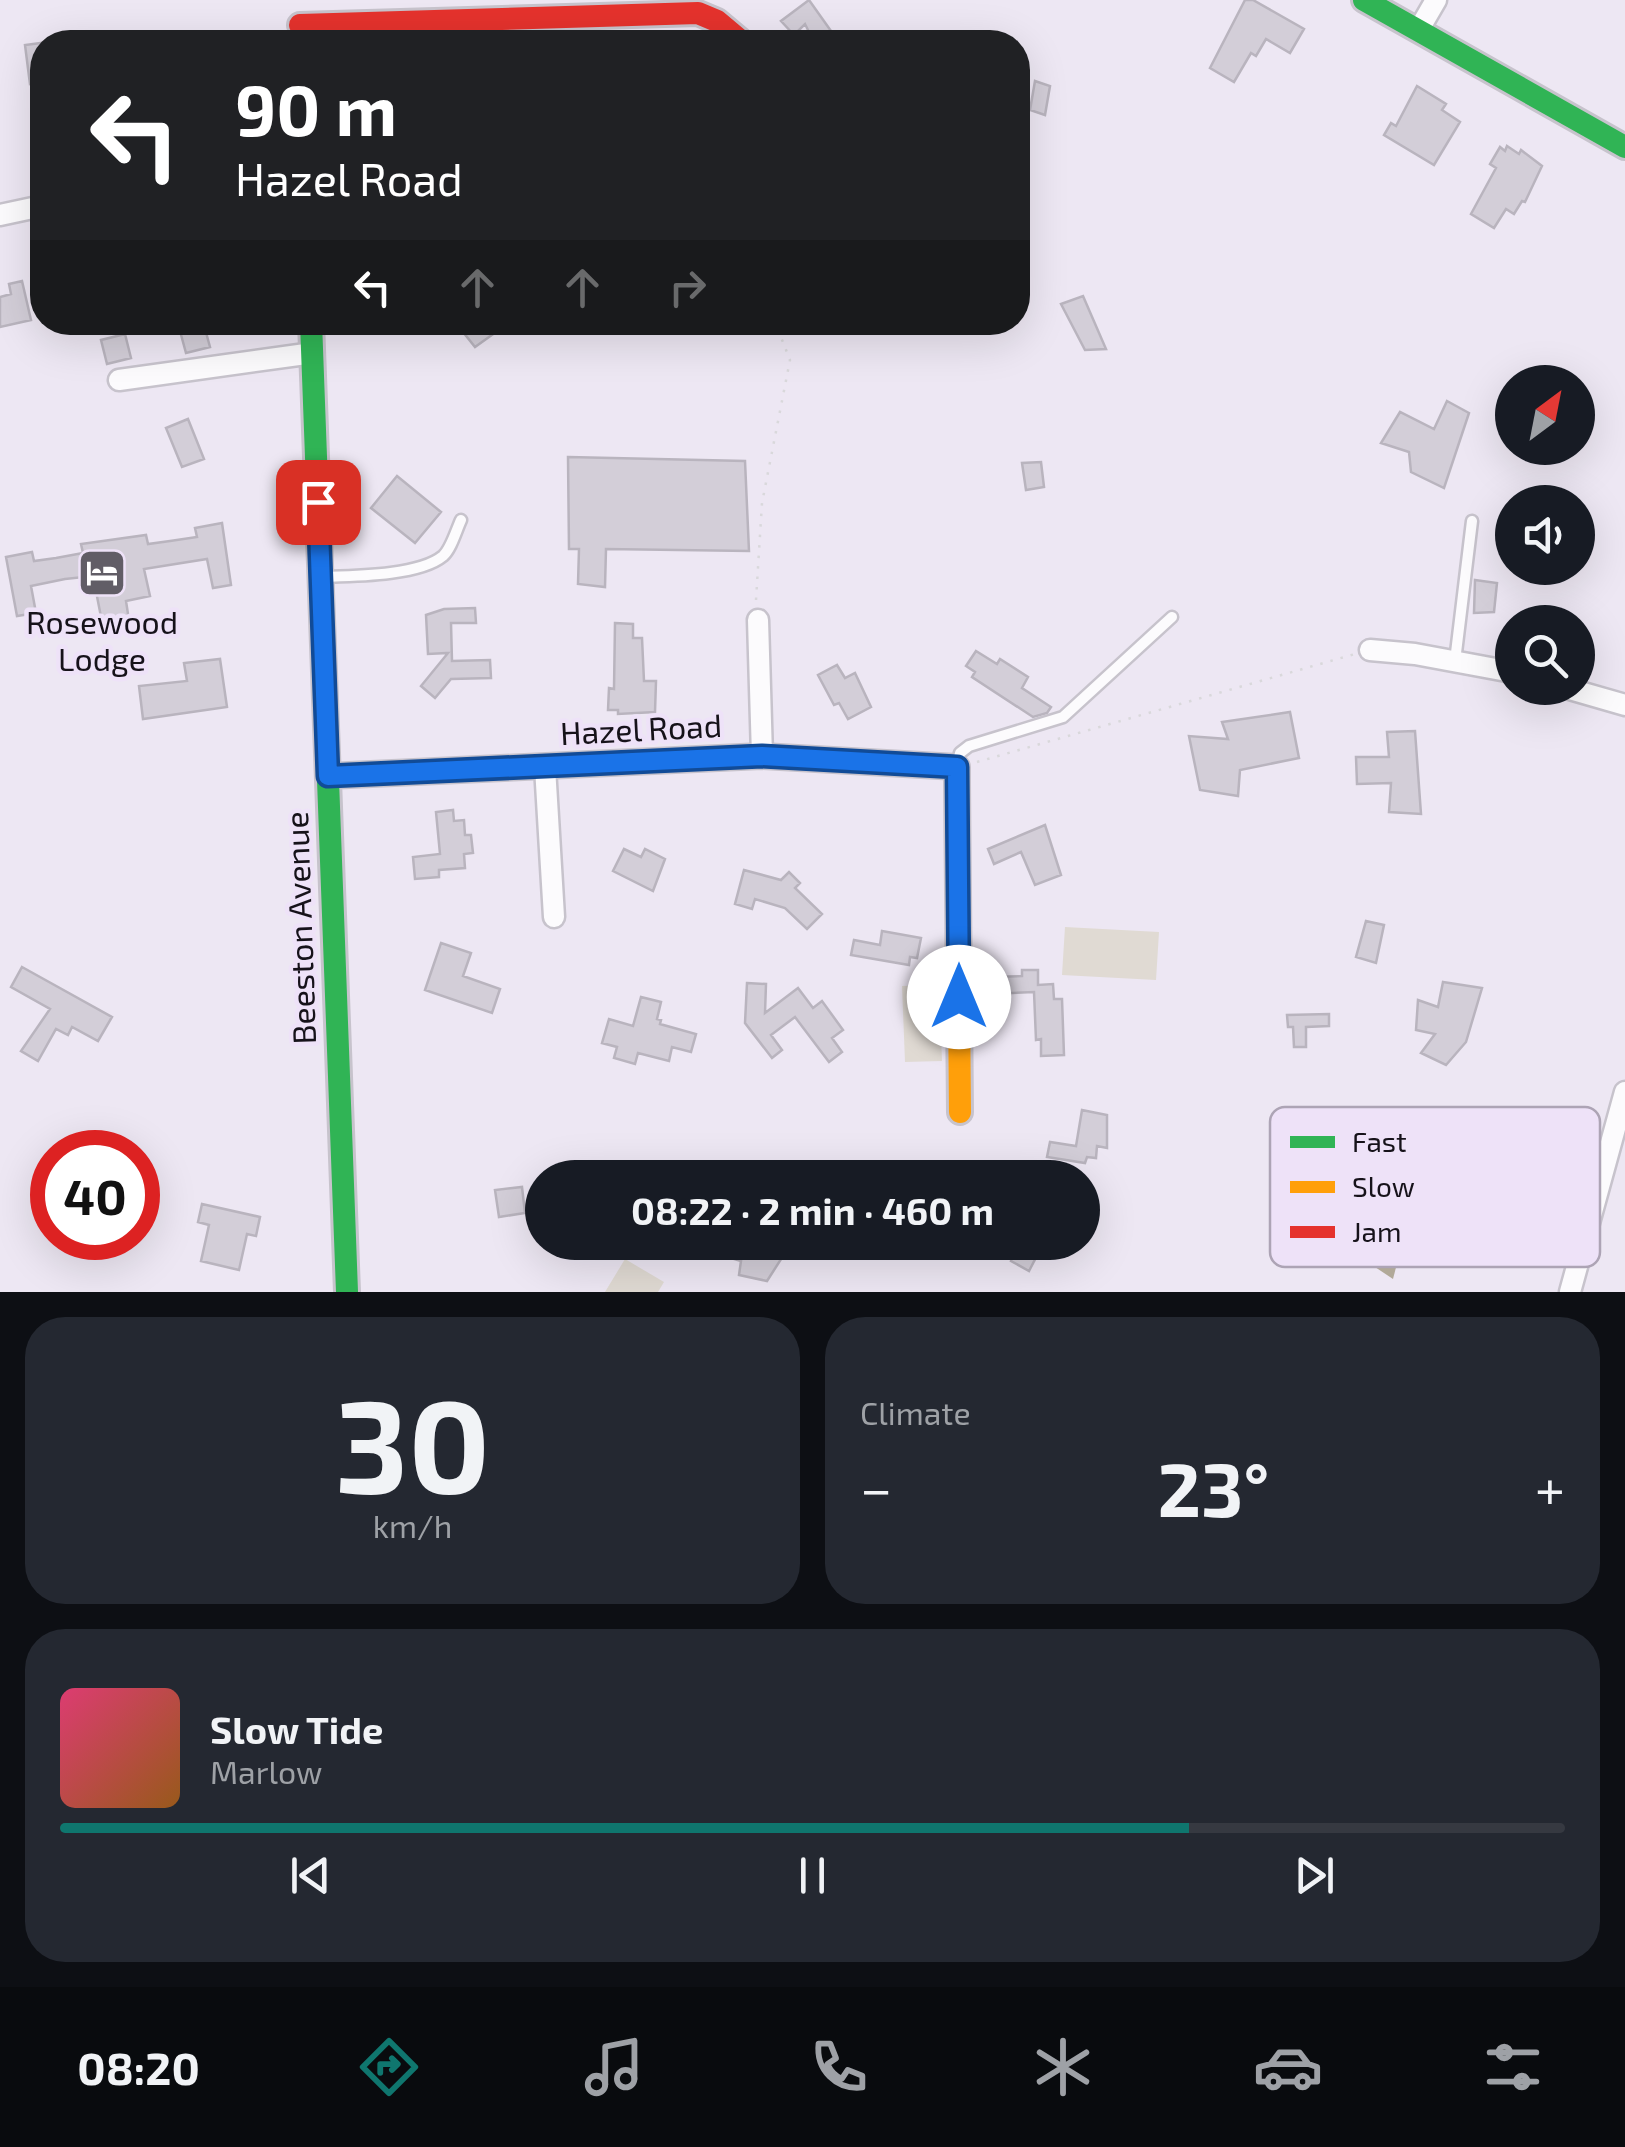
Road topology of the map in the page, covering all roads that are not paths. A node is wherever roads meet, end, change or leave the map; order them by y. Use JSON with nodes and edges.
{"nodes":[{"id":1,"x":299,"y":0,"type":"edge"},
{"id":2,"x":1364,"y":0,"type":"edge"},
{"id":3,"x":1436,"y":0,"type":"edge"},
{"id":4,"x":300,"y":30,"type":"edge"},
{"id":5,"x":372,"y":30,"type":"edge"},
{"id":6,"x":728,"y":30,"type":"edge"},
{"id":7,"x":1418,"y":31,"type":"junction"},
{"id":8,"x":1625,"y":147,"type":"edge"},
{"id":9,"x":30,"y":209,"type":"edge"},
{"id":10,"x":0,"y":215,"type":"edge"},
{"id":11,"x":312,"y":335,"type":"edge"},
{"id":12,"x":313,"y":353,"type":"junction"},
{"id":13,"x":119,"y":380,"type":"dead end"},
{"id":14,"x":461,"y":520,"type":"dead end"},
{"id":15,"x":1472,"y":520,"type":"dead end"},
{"id":16,"x":321,"y":577,"type":"junction"},
{"id":17,"x":1172,"y":617,"type":"dead end"},
{"id":18,"x":758,"y":620,"type":"road end"},
{"id":19,"x":1370,"y":650,"type":"road end"},
{"id":20,"x":1455,"y":662,"type":"junction"},
{"id":21,"x":1495,"y":669,"type":"edge"},
{"id":22,"x":1595,"y":696,"type":"edge"},
{"id":23,"x":1625,"y":704,"type":"edge"},
{"id":24,"x":762,"y":756,"type":"junction"},
{"id":25,"x":545,"y":766,"type":"junction"},
{"id":26,"x":957,"y":767,"type":"junction"},
{"id":27,"x":328,"y":776,"type":"junction"},
{"id":28,"x":554,"y":917,"type":"dead end"},
{"id":29,"x":1625,"y":1092,"type":"edge"},
{"id":30,"x":960,"y":1112,"type":"dead end"},
{"id":31,"x":1600,"y":1183,"type":"edge"},
{"id":32,"x":1577,"y":1267,"type":"edge"},
{"id":33,"x":347,"y":1292,"type":"edge"},
{"id":34,"x":1570,"y":1292,"type":"edge"}],
"edges":[{"from":1,"to":4,"type":"street"},
{"from":2,"to":7,"type":"street"},
{"from":3,"to":7,"type":"street"},
{"from":5,"to":6,"type":"street"},
{"from":7,"to":8,"type":"street"},
{"from":9,"to":10,"type":"street"},
{"from":11,"to":12,"type":"street","name":"Beeston Avenue"},
{"from":12,"to":13,"type":"street"},
{"from":12,"to":16,"type":"street","name":"Beeston Avenue"},
{"from":14,"to":16,"type":"lane"},
{"from":15,"to":20,"type":"lane"},
{"from":16,"to":27,"type":"street","name":"Beeston Avenue"},
{"from":17,"to":26,"type":"lane"},
{"from":18,"to":24,"type":"street"},
{"from":19,"to":20,"type":"street"},
{"from":20,"to":21,"type":"street"},
{"from":22,"to":23,"type":"street"},
{"from":24,"to":25,"type":"street","name":"Hazel Road"},
{"from":24,"to":26,"type":"street","name":"Hazel Road"},
{"from":25,"to":27,"type":"street","name":"Hazel Road"},
{"from":25,"to":28,"type":"street"},
{"from":26,"to":30,"type":"street"},
{"from":27,"to":33,"type":"street","name":"Beeston Avenue"},
{"from":29,"to":31,"type":"street"},
{"from":32,"to":34,"type":"street"}]}
